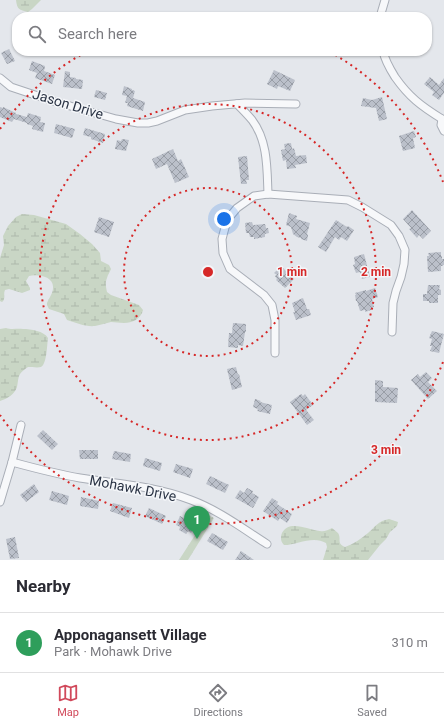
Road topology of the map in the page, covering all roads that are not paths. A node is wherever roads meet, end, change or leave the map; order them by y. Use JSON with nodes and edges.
{"nodes":[{"id":1,"x":385,"y":0,"type":"edge"},
{"id":2,"x":381,"y":12,"type":"edge"},
{"id":3,"x":385,"y":56,"type":"edge"},
{"id":4,"x":0,"y":78,"type":"edge"},
{"id":5,"x":237,"y":104,"type":"junction"},
{"id":6,"x":296,"y":104,"type":"dead end"},
{"id":7,"x":443,"y":119,"type":"edge"},
{"id":8,"x":444,"y":131,"type":"edge"},
{"id":9,"x":268,"y":194,"type":"junction"},
{"id":10,"x":392,"y":332,"type":"dead end"},
{"id":11,"x":275,"y":353,"type":"dead end"},
{"id":12,"x":21,"y":425,"type":"dead end"},
{"id":13,"x":12,"y":462,"type":"junction"},
{"id":14,"x":0,"y":502,"type":"edge"},
{"id":15,"x":267,"y":544,"type":"dead end"}],
"edges":[{"from":1,"to":2,"type":"street"},
{"from":3,"to":7,"type":"street"},
{"from":4,"to":5,"type":"street","name":"Jason Drive"},
{"from":5,"to":6,"type":"street","name":"Jason Drive"},
{"from":5,"to":9,"type":"street"},
{"from":7,"to":8,"type":"street"},
{"from":9,"to":10,"type":"street"},
{"from":9,"to":11,"type":"street"},
{"from":12,"to":13,"type":"street"},
{"from":13,"to":14,"type":"street"},
{"from":13,"to":15,"type":"street","name":"Mohawk Drive"}]}
